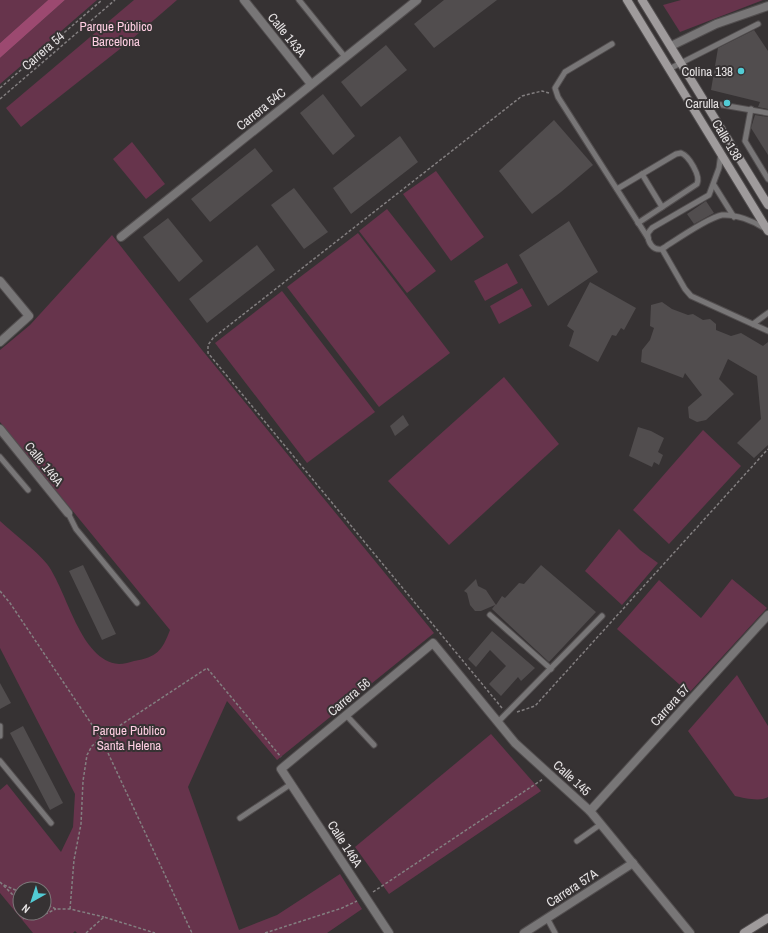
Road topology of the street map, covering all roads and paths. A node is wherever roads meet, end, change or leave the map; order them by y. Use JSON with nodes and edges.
{"nodes":[{"id":1,"x":102,"y":0,"type":"edge"},
{"id":2,"x":115,"y":0,"type":"edge"},
{"id":3,"x":244,"y":0,"type":"edge"},
{"id":4,"x":299,"y":0,"type":"edge"},
{"id":5,"x":417,"y":0,"type":"edge"},
{"id":6,"x":627,"y":0,"type":"edge"},
{"id":7,"x":642,"y":0,"type":"edge"},
{"id":8,"x":768,"y":6,"type":"edge"},
{"id":9,"x":758,"y":24,"type":"dead end"},
{"id":10,"x":612,"y":44,"type":"dead end"},
{"id":11,"x":671,"y":46,"type":"junction"},
{"id":12,"x":345,"y":57,"type":"junction"},
{"id":13,"x":681,"y":63,"type":"junction"},
{"id":14,"x":669,"y":69,"type":"junction"},
{"id":15,"x":311,"y":84,"type":"junction"},
{"id":16,"x":0,"y":88,"type":"edge"},
{"id":17,"x":558,"y":97,"type":"junction"},
{"id":18,"x":0,"y":99,"type":"edge"},
{"id":19,"x":705,"y":102,"type":"junction"},
{"id":20,"x":751,"y":109,"type":"junction"},
{"id":21,"x":768,"y":112,"type":"edge"},
{"id":22,"x":720,"y":153,"type":"junction"},
{"id":23,"x":642,"y":174,"type":"junction"},
{"id":24,"x":768,"y":179,"type":"edge"},
{"id":25,"x":714,"y":185,"type":"junction"},
{"id":26,"x":617,"y":189,"type":"junction"},
{"id":27,"x":768,"y":205,"type":"edge"},
{"id":28,"x":662,"y":207,"type":"junction"},
{"id":29,"x":734,"y":216,"type":"junction"},
{"id":30,"x":638,"y":223,"type":"junction"},
{"id":31,"x":767,"y":230,"type":"edge"},
{"id":32,"x":121,"y":237,"type":"dead end"},
{"id":33,"x":648,"y":238,"type":"junction"},
{"id":34,"x":662,"y":249,"type":"junction"},
{"id":35,"x":0,"y":281,"type":"edge"},
{"id":36,"x":768,"y":313,"type":"edge"},
{"id":37,"x":753,"y":324,"type":"junction"},
{"id":38,"x":768,"y":331,"type":"edge"},
{"id":39,"x":0,"y":342,"type":"edge"},
{"id":40,"x":0,"y":429,"type":"edge"},
{"id":41,"x":768,"y":449,"type":"edge"},
{"id":42,"x":0,"y":457,"type":"edge"},
{"id":43,"x":28,"y":490,"type":"dead end"},
{"id":44,"x":68,"y":513,"type":"joint"},
{"id":45,"x":0,"y":592,"type":"edge"},
{"id":46,"x":137,"y":603,"type":"dead end"},
{"id":47,"x":490,"y":614,"type":"dead end"},
{"id":48,"x":768,"y":615,"type":"edge"},
{"id":49,"x":602,"y":616,"type":"dead end"},
{"id":50,"x":433,"y":643,"type":"joint"},
{"id":51,"x":551,"y":669,"type":"junction"},
{"id":52,"x":509,"y":712,"type":"junction"},
{"id":53,"x":346,"y":715,"type":"junction"},
{"id":54,"x":498,"y":722,"type":"junction"},
{"id":55,"x":0,"y":726,"type":"edge"},
{"id":56,"x":0,"y":736,"type":"edge"},
{"id":57,"x":101,"y":738,"type":"junction"},
{"id":58,"x":374,"y":745,"type":"dead end"},
{"id":59,"x":0,"y":761,"type":"edge"},
{"id":60,"x":284,"y":766,"type":"junction"},
{"id":61,"x":550,"y":775,"type":"junction"},
{"id":62,"x":291,"y":784,"type":"junction"},
{"id":63,"x":590,"y":811,"type":"junction"},
{"id":64,"x":240,"y":818,"type":"dead end"},
{"id":65,"x":51,"y":823,"type":"dead end"},
{"id":66,"x":601,"y":824,"type":"junction"},
{"id":67,"x":577,"y":841,"type":"dead end"},
{"id":68,"x":633,"y":863,"type":"junction"},
{"id":69,"x":0,"y":882,"type":"edge"},
{"id":70,"x":2,"y":884,"type":"junction"},
{"id":71,"x":12,"y":888,"type":"edge"},
{"id":72,"x":12,"y":894,"type":"edge"},
{"id":73,"x":366,"y":897,"type":"junction"},
{"id":74,"x":52,"y":907,"type":"edge"},
{"id":75,"x":56,"y":909,"type":"junction"},
{"id":76,"x":70,"y":909,"type":"junction"},
{"id":77,"x":52,"y":911,"type":"edge"},
{"id":78,"x":104,"y":917,"type":"junction"},
{"id":79,"x":547,"y":918,"type":"junction"},
{"id":80,"x":768,"y":918,"type":"edge"},
{"id":81,"x":86,"y":933,"type":"edge"},
{"id":82,"x":155,"y":933,"type":"edge"},
{"id":83,"x":192,"y":933,"type":"edge"},
{"id":84,"x":265,"y":933,"type":"edge"},
{"id":85,"x":389,"y":933,"type":"edge"},
{"id":86,"x":524,"y":933,"type":"edge"},
{"id":87,"x":556,"y":933,"type":"edge"},
{"id":88,"x":690,"y":933,"type":"edge"},
{"id":89,"x":744,"y":933,"type":"edge"}],
"edges":[{"from":1,"to":16,"type":"path"},
{"from":2,"to":18,"type":"path","name":"Carrera 54"},
{"from":3,"to":15,"type":"street","name":"Calle 143A"},
{"from":4,"to":12,"type":"lane"},
{"from":5,"to":12,"type":"street","name":"Carrera 54C"},
{"from":6,"to":14,"type":"main road","name":"Calle 138"},
{"from":7,"to":11,"type":"main road","name":"Calle 138"},
{"from":8,"to":11,"type":"street"},
{"from":9,"to":13,"type":"lane"},
{"from":10,"to":17,"type":"lane"},
{"from":11,"to":13,"type":"main road","name":"Calle 138"},
{"from":12,"to":15,"type":"street","name":"Carrera 54C"},
{"from":13,"to":14,"type":"lane"},
{"from":13,"to":19,"type":"main road","name":"Calle 138"},
{"from":14,"to":22,"type":"main road","name":"Calle 138"},
{"from":15,"to":32,"type":"street","name":"Carrera 54C"},
{"from":17,"to":26,"type":"lane"},
{"from":17,"to":52,"type":"path"},
{"from":19,"to":20,"type":"lane"},
{"from":19,"to":27,"type":"main road","name":"Calle 138"},
{"from":20,"to":21,"type":"lane"},
{"from":20,"to":24,"type":"lane"},
{"from":22,"to":25,"type":"lane"},
{"from":22,"to":31,"type":"main road","name":"Calle 138"},
{"from":23,"to":26,"type":"lane"},
{"from":23,"to":28,"type":"lane"},
{"from":23,"to":28,"type":"lane"},
{"from":25,"to":29,"type":"lane"},
{"from":25,"to":33,"type":"lane"},
{"from":26,"to":30,"type":"lane"},
{"from":28,"to":30,"type":"lane"},
{"from":29,"to":31,"type":"lane"},
{"from":29,"to":34,"type":"lane"},
{"from":30,"to":33,"type":"lane"},
{"from":33,"to":34,"type":"lane"},
{"from":34,"to":37,"type":"lane"},
{"from":35,"to":39,"type":"street"},
{"from":36,"to":37,"type":"lane"},
{"from":37,"to":38,"type":"lane"},
{"from":40,"to":44,"type":"street","name":"Calle 146A"},
{"from":41,"to":52,"type":"path"},
{"from":42,"to":43,"type":"lane"},
{"from":44,"to":46,"type":"lane"},
{"from":45,"to":57,"type":"path"},
{"from":47,"to":51,"type":"lane"},
{"from":48,"to":63,"type":"street","name":"Carrera 57"},
{"from":49,"to":51,"type":"lane"},
{"from":50,"to":53,"type":"street","name":"Carrera 56"},
{"from":50,"to":54,"type":"street","name":"Calle 145"},
{"from":51,"to":52,"type":"lane"},
{"from":52,"to":54,"type":"lane"},
{"from":53,"to":58,"type":"lane"},
{"from":53,"to":60,"type":"street","name":"Carrera 56"},
{"from":54,"to":61,"type":"street","name":"Calle 145"},
{"from":55,"to":56,"type":"lane"},
{"from":57,"to":60,"type":"path"},
{"from":57,"to":76,"type":"path"},
{"from":57,"to":83,"type":"path"},
{"from":59,"to":65,"type":"lane"},
{"from":60,"to":62,"type":"street","name":"Calle 146A"},
{"from":61,"to":63,"type":"street","name":"Calle 145"},
{"from":61,"to":73,"type":"path"},
{"from":62,"to":64,"type":"lane"},
{"from":62,"to":73,"type":"street","name":"Calle 146A"},
{"from":63,"to":66,"type":"street","name":"Calle 145"},
{"from":66,"to":67,"type":"lane"},
{"from":66,"to":68,"type":"street","name":"Calle 145"},
{"from":68,"to":79,"type":"street","name":"Carrera 57A"},
{"from":68,"to":88,"type":"street","name":"Calle 145"},
{"from":69,"to":70,"type":"path"},
{"from":70,"to":71,"type":"path"},
{"from":70,"to":72,"type":"path"},
{"from":73,"to":84,"type":"path"},
{"from":73,"to":85,"type":"street","name":"Calle 146A"},
{"from":74,"to":75,"type":"path"},
{"from":75,"to":76,"type":"path"},
{"from":75,"to":77,"type":"path"},
{"from":76,"to":78,"type":"path"},
{"from":78,"to":81,"type":"path"},
{"from":78,"to":82,"type":"path"},
{"from":79,"to":86,"type":"street","name":"Carrera 57A"},
{"from":79,"to":87,"type":"lane"},
{"from":80,"to":89,"type":"main road"}]}
